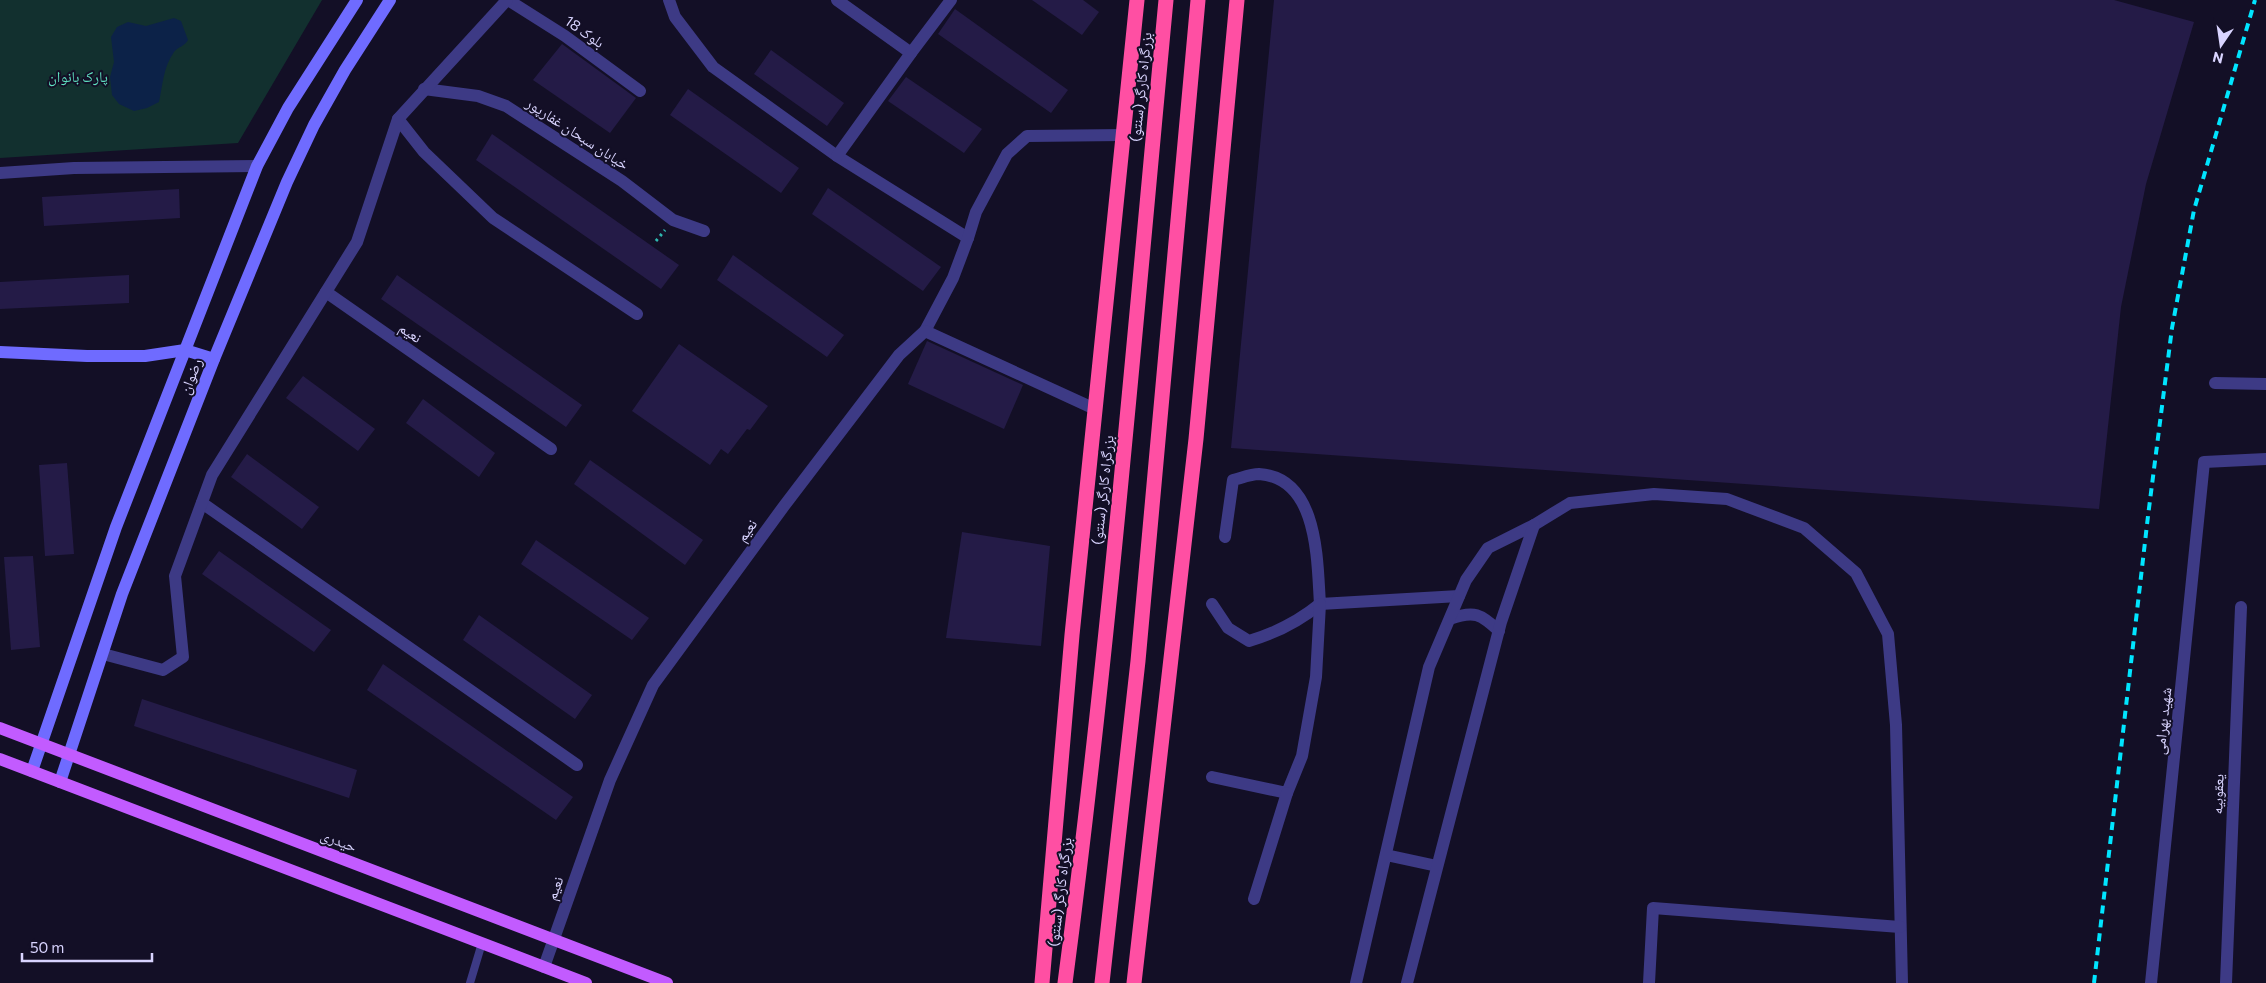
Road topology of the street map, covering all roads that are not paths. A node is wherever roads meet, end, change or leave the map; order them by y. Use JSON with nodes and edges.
{"nodes":[{"id":1,"x":357,"y":0,"type":"edge"},
{"id":2,"x":390,"y":0,"type":"edge"},
{"id":3,"x":508,"y":0,"type":"edge"},
{"id":4,"x":669,"y":0,"type":"edge"},
{"id":5,"x":837,"y":0,"type":"edge"},
{"id":6,"x":951,"y":0,"type":"edge"},
{"id":7,"x":1137,"y":0,"type":"edge"},
{"id":8,"x":1166,"y":0,"type":"edge"},
{"id":9,"x":1198,"y":0,"type":"edge"},
{"id":10,"x":1237,"y":0,"type":"edge"},
{"id":11,"x":911,"y":53,"type":"junction"},
{"id":12,"x":424,"y":89,"type":"junction"},
{"id":13,"x":640,"y":91,"type":"dead end"},
{"id":14,"x":398,"y":119,"type":"junction"},
{"id":15,"x":1123,"y":135,"type":"junction"},
{"id":16,"x":837,"y":156,"type":"junction"},
{"id":17,"x":258,"y":166,"type":"junction"},
{"id":18,"x":0,"y":172,"type":"edge"},
{"id":19,"x":704,"y":231,"type":"dead end"},
{"id":20,"x":968,"y":238,"type":"junction"},
{"id":21,"x":326,"y":292,"type":"junction"},
{"id":22,"x":637,"y":314,"type":"dead end"},
{"id":23,"x":925,"y":331,"type":"junction"},
{"id":24,"x":186,"y":350,"type":"junction"},
{"id":25,"x":0,"y":352,"type":"edge"},
{"id":26,"x":214,"y":359,"type":"junction"},
{"id":27,"x":2215,"y":382,"type":"dead end"},
{"id":28,"x":2266,"y":384,"type":"edge"},
{"id":29,"x":1095,"y":409,"type":"junction"},
{"id":30,"x":551,"y":449,"type":"dead end"},
{"id":31,"x":2266,"y":459,"type":"edge"},
{"id":32,"x":202,"y":503,"type":"junction"},
{"id":33,"x":1534,"y":525,"type":"junction"},
{"id":34,"x":1225,"y":537,"type":"dead end"},
{"id":35,"x":1459,"y":596,"type":"junction"},
{"id":36,"x":1212,"y":604,"type":"dead end"},
{"id":37,"x":1320,"y":604,"type":"junction"},
{"id":38,"x":2241,"y":607,"type":"dead end"},
{"id":39,"x":1450,"y":619,"type":"junction"},
{"id":40,"x":1499,"y":630,"type":"junction"},
{"id":41,"x":103,"y":654,"type":"junction"},
{"id":42,"x":0,"y":728,"type":"edge"},
{"id":43,"x":42,"y":744,"type":"junction"},
{"id":44,"x":70,"y":755,"type":"junction"},
{"id":45,"x":0,"y":759,"type":"edge"},
{"id":46,"x":577,"y":765,"type":"dead end"},
{"id":47,"x":32,"y":772,"type":"junction"},
{"id":48,"x":1212,"y":777,"type":"dead end"},
{"id":49,"x":60,"y":782,"type":"junction"},
{"id":50,"x":1287,"y":793,"type":"junction"},
{"id":51,"x":1386,"y":855,"type":"junction"},
{"id":52,"x":1437,"y":866,"type":"junction"},
{"id":53,"x":1254,"y":899,"type":"dead end"},
{"id":54,"x":1900,"y":927,"type":"junction"},
{"id":55,"x":553,"y":940,"type":"junction"},
{"id":56,"x":482,"y":943,"type":"junction"},
{"id":57,"x":544,"y":967,"type":"junction"},
{"id":58,"x":470,"y":983,"type":"edge"},
{"id":59,"x":586,"y":983,"type":"edge"},
{"id":60,"x":667,"y":983,"type":"edge"},
{"id":61,"x":1042,"y":983,"type":"edge"},
{"id":62,"x":1065,"y":983,"type":"edge"},
{"id":63,"x":1102,"y":983,"type":"edge"},
{"id":64,"x":1134,"y":983,"type":"edge"},
{"id":65,"x":1356,"y":983,"type":"edge"},
{"id":66,"x":1408,"y":983,"type":"edge"},
{"id":67,"x":1649,"y":983,"type":"edge"},
{"id":68,"x":1902,"y":983,"type":"edge"},
{"id":69,"x":2152,"y":983,"type":"edge"},
{"id":70,"x":2226,"y":983,"type":"edge"}],
"edges":[{"from":1,"to":17,"type":"main road","name":"رضوان"},
{"from":2,"to":26,"type":"main road","name":"رضوان"},
{"from":3,"to":12,"type":"street"},
{"from":3,"to":13,"type":"street","name":"بلوک 18"},
{"from":4,"to":16,"type":"street"},
{"from":5,"to":11,"type":"street"},
{"from":6,"to":11,"type":"street"},
{"from":7,"to":15,"type":"highway"},
{"from":8,"to":62,"type":"highway","name":"بزرگراه کارگر (سنتو)"},
{"from":9,"to":63,"type":"highway"},
{"from":10,"to":64,"type":"highway"},
{"from":11,"to":16,"type":"street"},
{"from":12,"to":14,"type":"street"},
{"from":12,"to":19,"type":"street","name":"خیابان سبحان غفارپور"},
{"from":14,"to":21,"type":"street"},
{"from":14,"to":22,"type":"street"},
{"from":15,"to":20,"type":"street","name":"نعیم"},
{"from":15,"to":29,"type":"highway"},
{"from":16,"to":20,"type":"street"},
{"from":17,"to":18,"type":"street"},
{"from":17,"to":24,"type":"main road","name":"رضوان"},
{"from":20,"to":23,"type":"street","name":"نعیم"},
{"from":21,"to":30,"type":"street","name":"نعیم"},
{"from":21,"to":32,"type":"street"},
{"from":23,"to":29,"type":"street"},
{"from":23,"to":55,"type":"street","name":"نعیم"},
{"from":24,"to":25,"type":"main road"},
{"from":24,"to":26,"type":"main road"},
{"from":24,"to":43,"type":"main road","name":"رضوان"},
{"from":26,"to":41,"type":"main road","name":"رضوان"},
{"from":27,"to":28,"type":"street"},
{"from":29,"to":61,"type":"highway"},
{"from":31,"to":69,"type":"street","name":"شهید بهرامی"},
{"from":32,"to":41,"type":"street"},
{"from":32,"to":46,"type":"street"},
{"from":33,"to":35,"type":"street"},
{"from":33,"to":40,"type":"street"},
{"from":33,"to":54,"type":"street"},
{"from":34,"to":37,"type":"street"},
{"from":35,"to":37,"type":"street"},
{"from":35,"to":39,"type":"street"},
{"from":36,"to":37,"type":"street"},
{"from":37,"to":50,"type":"street"},
{"from":38,"to":70,"type":"street","name":"یعقوبیه"},
{"from":39,"to":40,"type":"street"},
{"from":39,"to":51,"type":"street"},
{"from":40,"to":52,"type":"street"},
{"from":41,"to":44,"type":"main road","name":"رضوان"},
{"from":42,"to":43,"type":"main road","name":"حیدری"},
{"from":43,"to":44,"type":"main road","name":"حیدری"},
{"from":43,"to":47,"type":"main road","name":"رضوان"},
{"from":44,"to":49,"type":"main road","name":"رضوان"},
{"from":44,"to":55,"type":"main road","name":"حیدری"},
{"from":45,"to":47,"type":"main road"},
{"from":47,"to":49,"type":"main road"},
{"from":48,"to":50,"type":"street"},
{"from":49,"to":56,"type":"main road"},
{"from":50,"to":53,"type":"street"},
{"from":51,"to":52,"type":"street"},
{"from":51,"to":65,"type":"street"},
{"from":52,"to":66,"type":"street"},
{"from":54,"to":67,"type":"street"},
{"from":54,"to":68,"type":"street"},
{"from":55,"to":57,"type":"street","name":"نعیم"},
{"from":55,"to":60,"type":"main road","name":"حیدری"},
{"from":56,"to":57,"type":"main road"},
{"from":56,"to":58,"type":"lane"},
{"from":57,"to":59,"type":"main road"}]}
